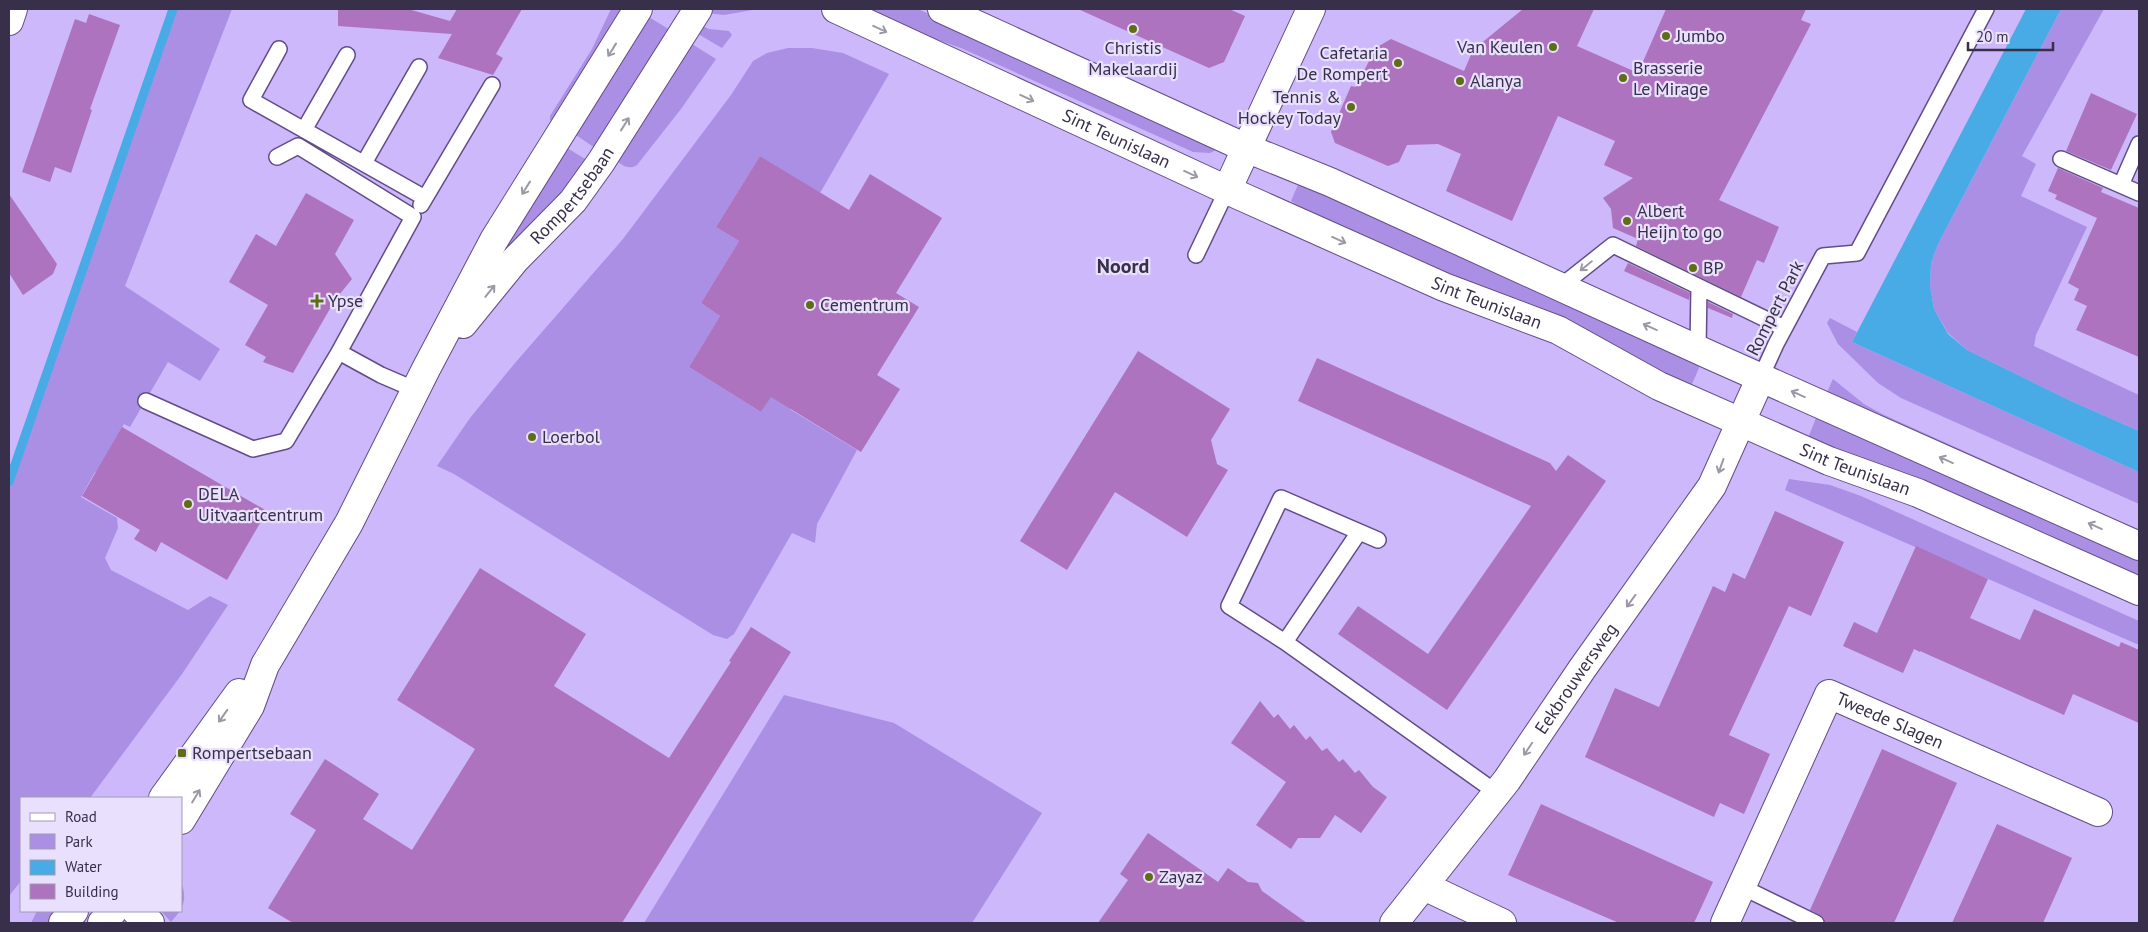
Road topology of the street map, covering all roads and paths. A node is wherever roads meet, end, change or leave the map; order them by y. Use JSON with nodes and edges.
{"nodes":[{"id":1,"x":13,"y":9,"type":"edge"},
{"id":2,"x":638,"y":9,"type":"edge"},
{"id":3,"x":698,"y":9,"type":"edge"},
{"id":4,"x":836,"y":9,"type":"edge"},
{"id":5,"x":942,"y":9,"type":"edge"},
{"id":6,"x":1311,"y":9,"type":"edge"},
{"id":7,"x":1986,"y":9,"type":"edge"},
{"id":8,"x":9,"y":20,"type":"edge"},
{"id":9,"x":279,"y":49,"type":"dead end"},
{"id":10,"x":347,"y":55,"type":"dead end"},
{"id":11,"x":419,"y":67,"type":"dead end"},
{"id":12,"x":492,"y":85,"type":"dead end"},
{"id":13,"x":304,"y":130,"type":"junction"},
{"id":14,"x":2139,"y":144,"type":"edge"},
{"id":15,"x":1246,"y":148,"type":"junction"},
{"id":16,"x":276,"y":157,"type":"dead end"},
{"id":17,"x":2061,"y":159,"type":"dead end"},
{"id":18,"x":364,"y":163,"type":"junction"},
{"id":19,"x":2121,"y":185,"type":"junction"},
{"id":20,"x":1227,"y":190,"type":"junction"},
{"id":21,"x":2139,"y":193,"type":"edge"},
{"id":22,"x":425,"y":198,"type":"junction"},
{"id":23,"x":414,"y":217,"type":"junction"},
{"id":24,"x":1196,"y":255,"type":"dead end"},
{"id":25,"x":1560,"y":286,"type":"junction"},
{"id":26,"x":1699,"y":287,"type":"junction"},
{"id":27,"x":1784,"y":328,"type":"junction"},
{"id":28,"x":1698,"y":349,"type":"junction"},
{"id":29,"x":339,"y":352,"type":"junction"},
{"id":30,"x":1761,"y":377,"type":"junction"},
{"id":31,"x":421,"y":380,"type":"junction"},
{"id":32,"x":146,"y":401,"type":"dead end"},
{"id":33,"x":1741,"y":422,"type":"junction"},
{"id":34,"x":1359,"y":532,"type":"junction"},
{"id":35,"x":1378,"y":540,"type":"dead end"},
{"id":36,"x":2139,"y":546,"type":"edge"},
{"id":37,"x":2139,"y":591,"type":"edge"},
{"id":38,"x":1285,"y":642,"type":"junction"},
{"id":39,"x":265,"y":665,"type":"junction"},
{"id":40,"x":1497,"y":793,"type":"junction"},
{"id":41,"x":164,"y":797,"type":"edge"},
{"id":42,"x":2098,"y":812,"type":"dead end"},
{"id":43,"x":182,"y":818,"type":"edge"},
{"id":44,"x":1424,"y":886,"type":"junction"},
{"id":45,"x":1742,"y":887,"type":"junction"},
{"id":46,"x":73,"y":912,"type":"edge"},
{"id":47,"x":137,"y":912,"type":"edge"},
{"id":48,"x":63,"y":923,"type":"edge"},
{"id":49,"x":150,"y":923,"type":"edge"},
{"id":50,"x":1394,"y":923,"type":"edge"},
{"id":51,"x":1502,"y":923,"type":"edge"},
{"id":52,"x":1725,"y":923,"type":"edge"},
{"id":53,"x":1816,"y":923,"type":"edge"}],
"edges":[{"from":1,"to":8,"type":"street"},
{"from":2,"to":31,"type":"street","name":"Rompertsebaan","one_way":true},
{"from":31,"to":3,"type":"street","name":"Rompertsebaan","one_way":true},
{"from":4,"to":20,"type":"street","name":"Sint Teunislaan","one_way":true},
{"from":5,"to":15,"type":"street"},
{"from":6,"to":15,"type":"street"},
{"from":7,"to":27,"type":"lane","name":"Rompert Park"},
{"from":9,"to":13,"type":"lane"},
{"from":10,"to":13,"type":"lane"},
{"from":11,"to":18,"type":"lane"},
{"from":12,"to":22,"type":"lane"},
{"from":13,"to":18,"type":"lane"},
{"from":14,"to":19,"type":"lane"},
{"from":15,"to":20,"type":"street"},
{"from":15,"to":25,"type":"street"},
{"from":16,"to":23,"type":"lane"},
{"from":17,"to":19,"type":"lane"},
{"from":18,"to":22,"type":"lane"},
{"from":19,"to":21,"type":"lane"},
{"from":20,"to":24,"type":"lane"},
{"from":20,"to":33,"type":"street","name":"Sint Teunislaan","one_way":true},
{"from":22,"to":23,"type":"lane"},
{"from":23,"to":29,"type":"lane"},
{"from":26,"to":25,"type":"lane","one_way":true},
{"from":28,"to":25,"type":"street","one_way":true},
{"from":26,"to":27,"type":"lane"},
{"from":26,"to":28,"type":"lane"},
{"from":27,"to":30,"type":"lane","name":"Rompert Park"},
{"from":28,"to":30,"type":"street"},
{"from":29,"to":31,"type":"lane"},
{"from":29,"to":32,"type":"lane"},
{"from":30,"to":33,"type":"street","name":"Eekbrouwersweg"},
{"from":36,"to":30,"type":"street","one_way":true},
{"from":31,"to":39,"type":"street","name":"Rompertsebaan"},
{"from":33,"to":37,"type":"street","name":"Sint Teunislaan"},
{"from":33,"to":40,"type":"street","name":"Eekbrouwersweg","one_way":true},
{"from":34,"to":35,"type":"lane"},
{"from":34,"to":38,"type":"lane"},
{"from":34,"to":38,"type":"lane"},
{"from":38,"to":40,"type":"lane"},
{"from":39,"to":41,"type":"street","name":"Rompertsebaan","one_way":true},
{"from":43,"to":39,"type":"street","name":"Rompertsebaan","one_way":true},
{"from":40,"to":44,"type":"street","name":"Eekbrouwersweg"},
{"from":42,"to":45,"type":"street","name":"Tweede Slagen"},
{"from":44,"to":50,"type":"street","name":"Eekbrouwersweg"},
{"from":44,"to":51,"type":"street"},
{"from":45,"to":52,"type":"street","name":"Tweede Slagen"},
{"from":45,"to":53,"type":"lane"},
{"from":46,"to":48,"type":"street"},
{"from":47,"to":49,"type":"street"}]}
